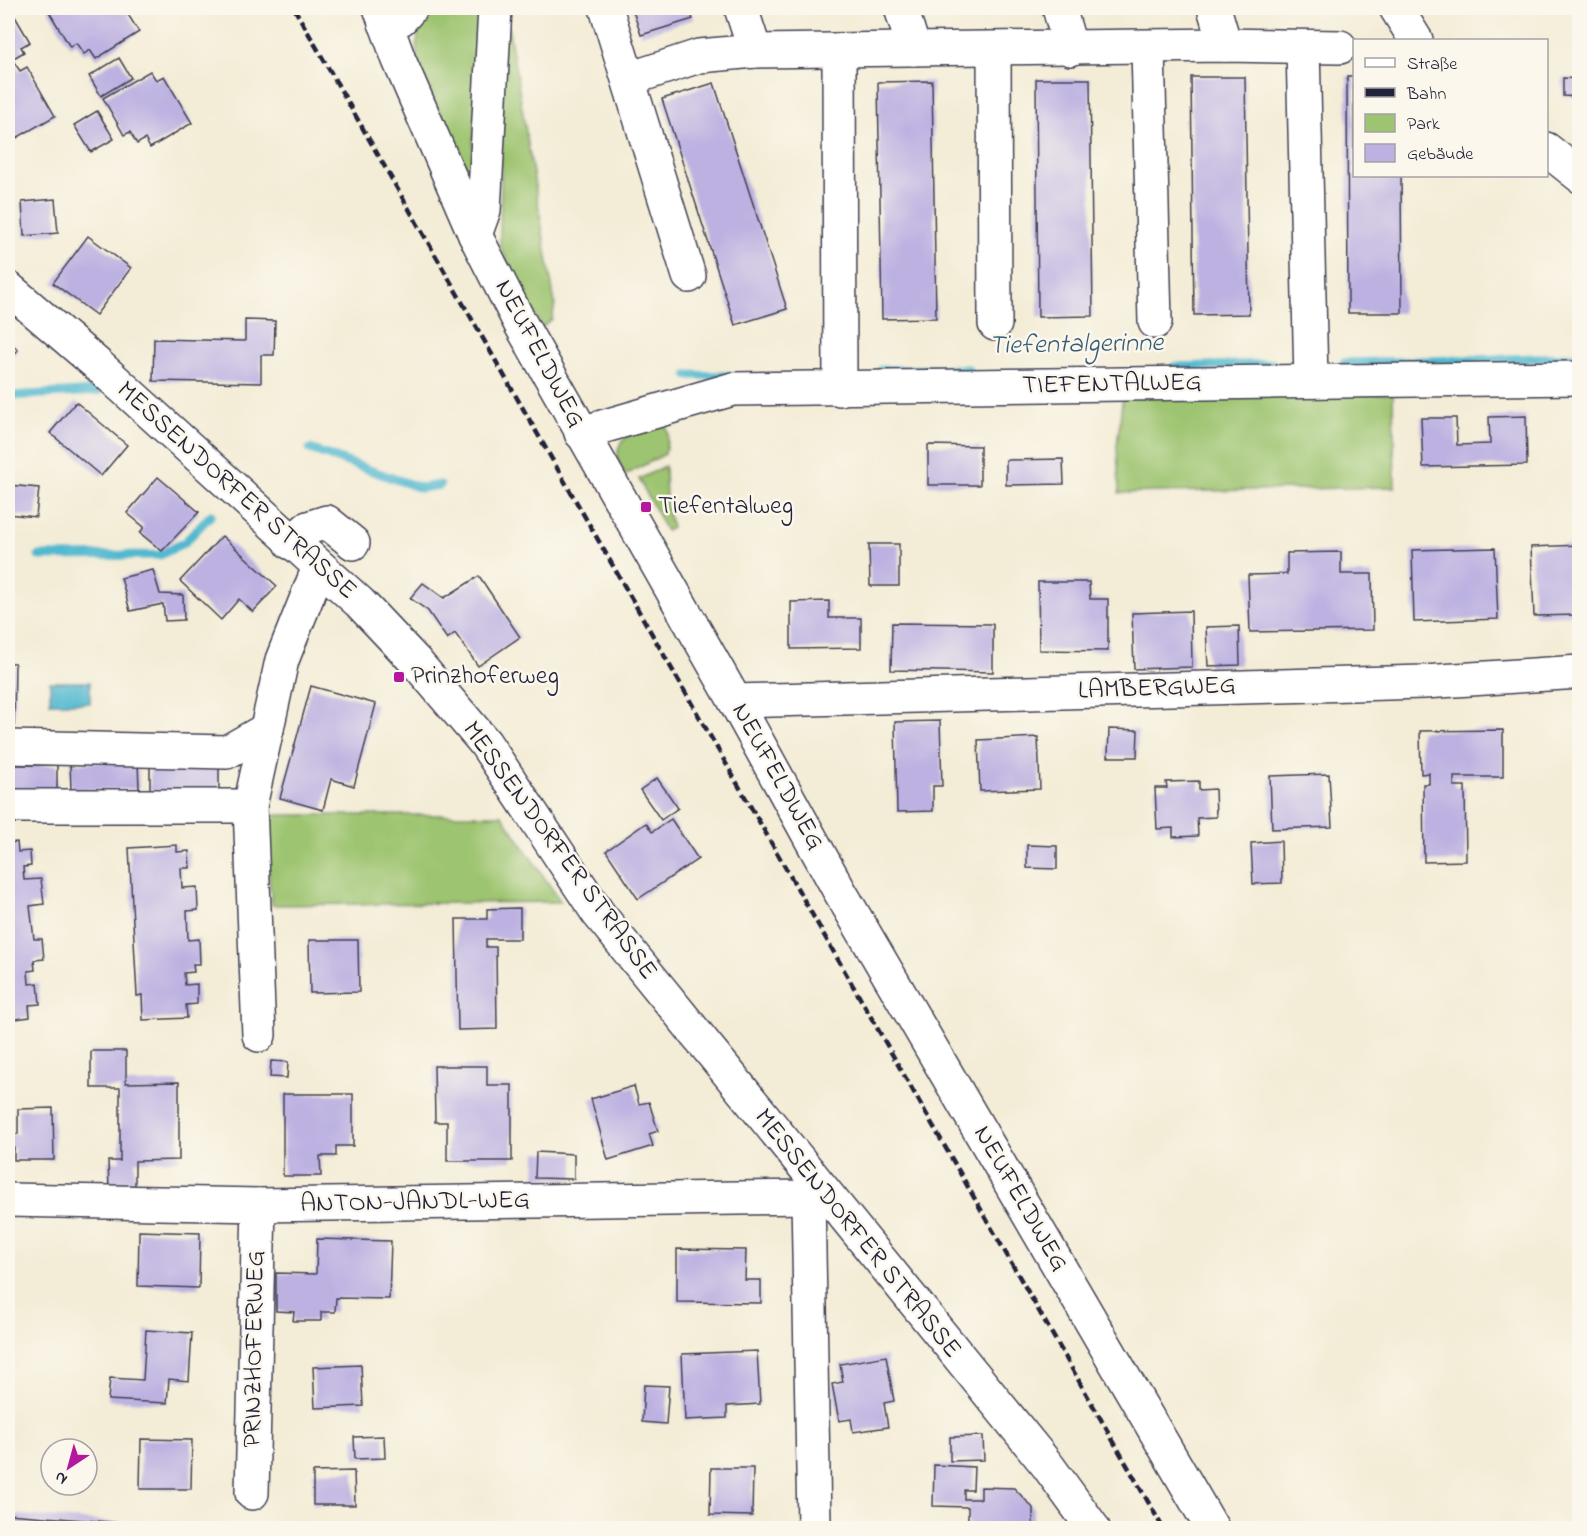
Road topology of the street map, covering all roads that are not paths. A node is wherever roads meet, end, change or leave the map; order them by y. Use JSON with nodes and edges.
{"nodes":[{"id":1,"x":495,"y":8,"type":"edge"},
{"id":2,"x":606,"y":8,"type":"edge"},
{"id":3,"x":741,"y":8,"type":"edge"},
{"id":4,"x":901,"y":8,"type":"edge"},
{"id":5,"x":1059,"y":8,"type":"edge"},
{"id":6,"x":1214,"y":8,"type":"edge"},
{"id":7,"x":1396,"y":8,"type":"edge"},
{"id":8,"x":392,"y":13,"type":"edge"},
{"id":9,"x":1415,"y":39,"type":"edge"},
{"id":10,"x":1225,"y":45,"type":"junction"},
{"id":11,"x":1303,"y":47,"type":"junction"},
{"id":12,"x":1340,"y":47,"type":"dead end"},
{"id":13,"x":1148,"y":48,"type":"junction"},
{"id":14,"x":994,"y":49,"type":"junction"},
{"id":15,"x":1071,"y":49,"type":"junction"},
{"id":16,"x":839,"y":50,"type":"junction"},
{"id":17,"x":914,"y":50,"type":"junction"},
{"id":18,"x":755,"y":51,"type":"junction"},
{"id":19,"x":629,"y":79,"type":"junction"},
{"id":20,"x":1548,"y":151,"type":"edge"},
{"id":21,"x":1580,"y":176,"type":"edge"},
{"id":22,"x":475,"y":235,"type":"junction"},
{"id":23,"x":689,"y":276,"type":"dead end"},
{"id":24,"x":8,"y":288,"type":"edge"},
{"id":25,"x":1155,"y":322,"type":"dead end"},
{"id":26,"x":995,"y":324,"type":"dead end"},
{"id":27,"x":1580,"y":378,"type":"edge"},
{"id":28,"x":1311,"y":381,"type":"junction"},
{"id":29,"x":840,"y":389,"type":"junction"},
{"id":30,"x":581,"y":433,"type":"junction"},
{"id":31,"x":291,"y":543,"type":"junction"},
{"id":32,"x":353,"y":543,"type":"dead end"},
{"id":33,"x":318,"y":567,"type":"junction"},
{"id":34,"x":1580,"y":672,"type":"edge"},
{"id":35,"x":735,"y":700,"type":"junction"},
{"id":36,"x":267,"y":729,"type":"junction"},
{"id":37,"x":8,"y":747,"type":"edge"},
{"id":38,"x":8,"y":806,"type":"edge"},
{"id":39,"x":250,"y":806,"type":"junction"},
{"id":40,"x":259,"y":1035,"type":"dead end"},
{"id":41,"x":814,"y":1193,"type":"junction"},
{"id":42,"x":8,"y":1200,"type":"edge"},
{"id":43,"x":259,"y":1205,"type":"junction"},
{"id":44,"x":252,"y":1492,"type":"dead end"},
{"id":45,"x":814,"y":1524,"type":"dead end"},
{"id":46,"x":1093,"y":1528,"type":"edge"},
{"id":47,"x":1212,"y":1528,"type":"edge"}],
"edges":[{"from":1,"to":22,"type":"street"},
{"from":2,"to":19,"type":"street"},
{"from":3,"to":18,"type":"street"},
{"from":4,"to":17,"type":"street"},
{"from":5,"to":15,"type":"street"},
{"from":6,"to":10,"type":"street"},
{"from":7,"to":9,"type":"street"},
{"from":8,"to":22,"type":"street","name":"NEUFELDWEG"},
{"from":10,"to":11,"type":"street"},
{"from":10,"to":13,"type":"street"},
{"from":11,"to":12,"type":"street"},
{"from":11,"to":28,"type":"street"},
{"from":13,"to":15,"type":"street"},
{"from":13,"to":25,"type":"street"},
{"from":14,"to":15,"type":"street"},
{"from":14,"to":17,"type":"street"},
{"from":14,"to":26,"type":"street"},
{"from":16,"to":17,"type":"street"},
{"from":16,"to":18,"type":"street"},
{"from":16,"to":29,"type":"street"},
{"from":18,"to":19,"type":"street"},
{"from":19,"to":23,"type":"street"},
{"from":20,"to":21,"type":"street"},
{"from":22,"to":30,"type":"street","name":"NEUFELDWEG"},
{"from":24,"to":31,"type":"street","name":"MESSENDORFER STRASSE"},
{"from":27,"to":28,"type":"street","name":"TIEFENTALWEG"},
{"from":28,"to":29,"type":"street","name":"TIEFENTALWEG"},
{"from":29,"to":30,"type":"street","name":"TIEFENTALWEG"},
{"from":30,"to":35,"type":"street","name":"NEUFELDWEG"},
{"from":31,"to":32,"type":"street"},
{"from":31,"to":33,"type":"street","name":"MESSENDORFER STRASSE"},
{"from":33,"to":36,"type":"street"},
{"from":33,"to":41,"type":"street","name":"MESSENDORFER STRASSE"},
{"from":34,"to":35,"type":"street","name":"LAMBERGWEG"},
{"from":35,"to":47,"type":"street","name":"NEUFELDWEG"},
{"from":36,"to":37,"type":"street"},
{"from":36,"to":39,"type":"street"},
{"from":38,"to":39,"type":"street"},
{"from":39,"to":40,"type":"street"},
{"from":41,"to":43,"type":"street","name":"ANTON-JANDL-WEG"},
{"from":41,"to":45,"type":"street","name":"MESSENDORFER STRASSE"},
{"from":41,"to":46,"type":"street","name":"MESSENDORFER STRASSE"},
{"from":42,"to":43,"type":"street","name":"ANTON-JANDL-WEG"},
{"from":43,"to":44,"type":"street","name":"PRINZHOFERWEG"}]}
